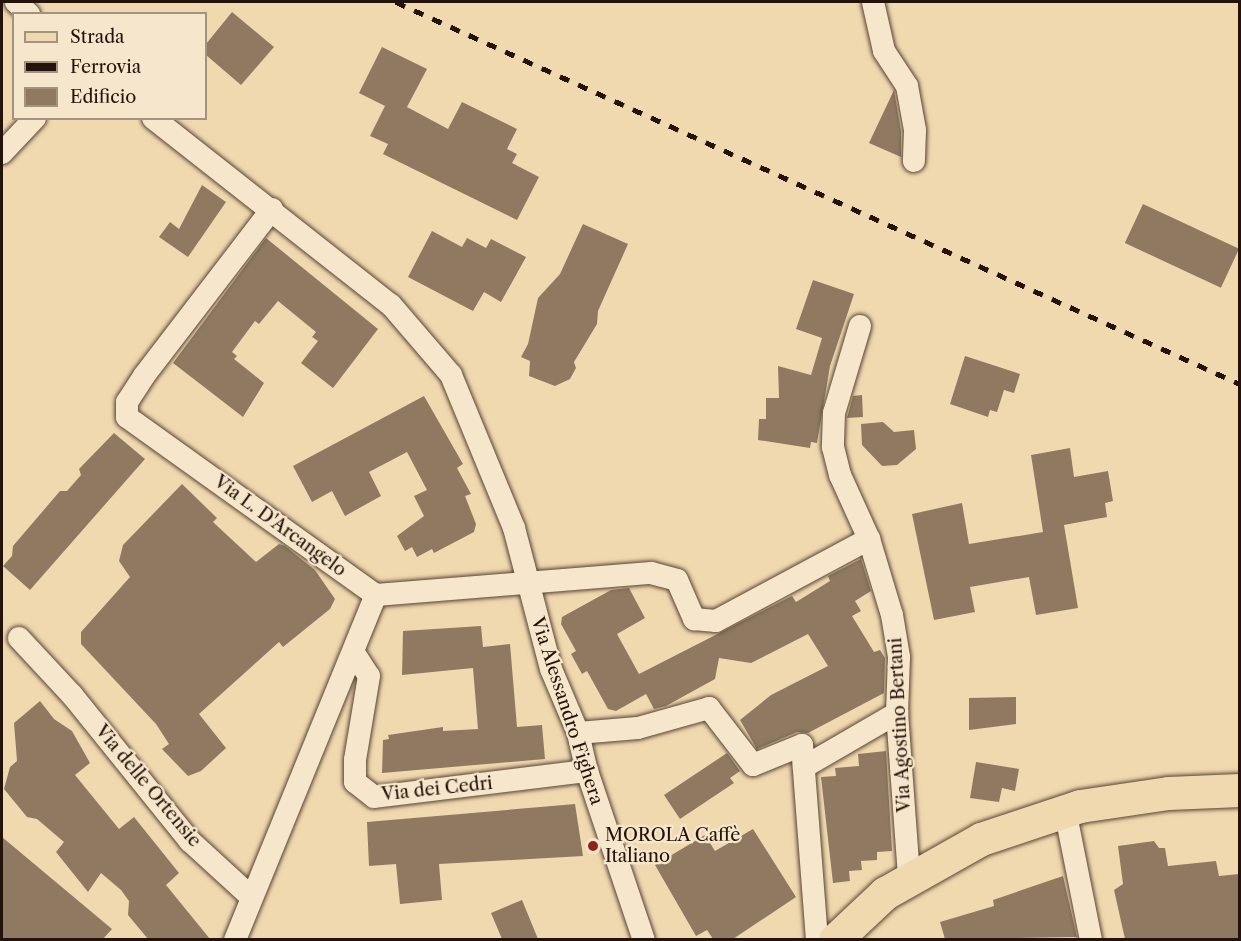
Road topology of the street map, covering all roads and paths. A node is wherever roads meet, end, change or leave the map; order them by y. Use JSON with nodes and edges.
{"nodes":[{"id":1,"x":873,"y":2,"type":"edge"},
{"id":2,"x":33,"y":120,"type":"edge"},
{"id":3,"x":156,"y":120,"type":"edge"},
{"id":4,"x":2,"y":153,"type":"edge"},
{"id":5,"x":914,"y":161,"type":"dead end"},
{"id":6,"x":272,"y":209,"type":"junction"},
{"id":7,"x":861,"y":326,"type":"dead end"},
{"id":8,"x":869,"y":539,"type":"junction"},
{"id":9,"x":526,"y":584,"type":"junction"},
{"id":10,"x":376,"y":595,"type":"junction"},
{"id":11,"x":19,"y":638,"type":"dead end"},
{"id":12,"x":354,"y":653,"type":"junction"},
{"id":13,"x":897,"y":712,"type":"junction"},
{"id":14,"x":578,"y":732,"type":"junction"},
{"id":15,"x":803,"y":756,"type":"junction"},
{"id":16,"x":587,"y":771,"type":"junction"},
{"id":17,"x":1239,"y":790,"type":"edge"},
{"id":18,"x":1065,"y":810,"type":"junction"},
{"id":19,"x":909,"y":878,"type":"junction"},
{"id":20,"x":250,"y":896,"type":"junction"},
{"id":21,"x":235,"y":939,"type":"edge"},
{"id":22,"x":644,"y":939,"type":"edge"},
{"id":23,"x":817,"y":939,"type":"edge"},
{"id":24,"x":835,"y":939,"type":"edge"},
{"id":25,"x":1090,"y":939,"type":"edge"}],
"edges":[{"from":1,"to":5,"type":"street"},
{"from":2,"to":4,"type":"street"},
{"from":3,"to":6,"type":"street","name":"Via Alessandro Fighera"},
{"from":6,"to":9,"type":"street","name":"Via Alessandro Fighera"},
{"from":6,"to":10,"type":"street","name":"Via L. D'Arcangelo"},
{"from":7,"to":8,"type":"street","name":"Via Agostino Bertani"},
{"from":8,"to":9,"type":"street"},
{"from":8,"to":13,"type":"street","name":"Via Agostino Bertani"},
{"from":9,"to":10,"type":"street"},
{"from":9,"to":14,"type":"street","name":"Via Alessandro Fighera"},
{"from":10,"to":12,"type":"street"},
{"from":11,"to":20,"type":"street","name":"Via delle Ortensie"},
{"from":12,"to":16,"type":"street","name":"Via dei Cedri"},
{"from":12,"to":20,"type":"street"},
{"from":13,"to":15,"type":"street"},
{"from":13,"to":19,"type":"street","name":"Via Agostino Bertani"},
{"from":14,"to":15,"type":"street"},
{"from":14,"to":16,"type":"street","name":"Via Alessandro Fighera"},
{"from":15,"to":23,"type":"street"},
{"from":16,"to":22,"type":"street","name":"Via Alessandro Fighera"},
{"from":17,"to":18,"type":"main road"},
{"from":18,"to":19,"type":"main road"},
{"from":18,"to":25,"type":"street"},
{"from":19,"to":24,"type":"main road"},
{"from":20,"to":21,"type":"street"}]}
